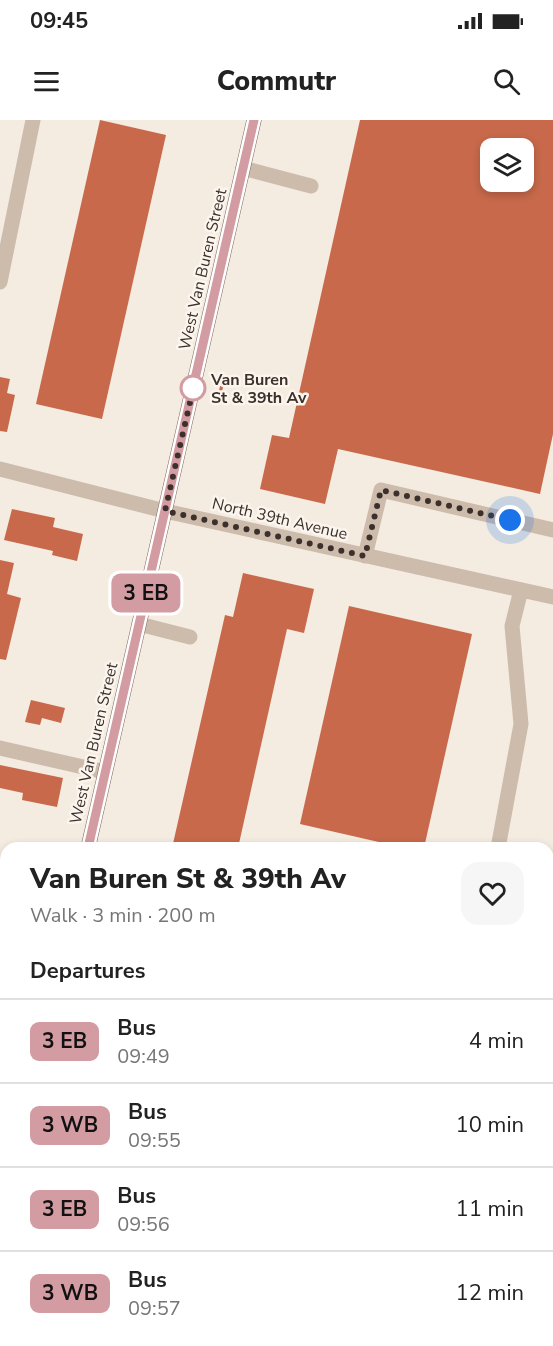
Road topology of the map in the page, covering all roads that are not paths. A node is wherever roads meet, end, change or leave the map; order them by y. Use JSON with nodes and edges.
{"nodes":[{"id":1,"x":33,"y":120,"type":"edge"},
{"id":2,"x":254,"y":120,"type":"edge"},
{"id":3,"x":243,"y":168,"type":"junction"},
{"id":4,"x":311,"y":186,"type":"dead end"},
{"id":5,"x":0,"y":282,"type":"edge"},
{"id":6,"x":0,"y":470,"type":"edge"},
{"id":7,"x":165,"y":511,"type":"junction"},
{"id":8,"x":553,"y":530,"type":"edge"},
{"id":9,"x":365,"y":556,"type":"junction"},
{"id":10,"x":520,"y":590,"type":"junction"},
{"id":11,"x":553,"y":597,"type":"edge"},
{"id":12,"x":139,"y":624,"type":"junction"},
{"id":13,"x":190,"y":637,"type":"dead end"},
{"id":14,"x":0,"y":748,"type":"edge"},
{"id":15,"x":105,"y":772,"type":"junction"},
{"id":16,"x":89,"y":842,"type":"edge"},
{"id":17,"x":499,"y":842,"type":"edge"}],
"edges":[{"from":1,"to":5,"type":"street"},
{"from":2,"to":3,"type":"main road","name":"West Van Buren Street"},
{"from":3,"to":4,"type":"street"},
{"from":3,"to":7,"type":"main road","name":"West Van Buren Street"},
{"from":6,"to":7,"type":"street","name":"North 39th Avenue"},
{"from":7,"to":9,"type":"street","name":"North 39th Avenue"},
{"from":7,"to":12,"type":"main road","name":"West Van Buren Street"},
{"from":8,"to":9,"type":"street"},
{"from":9,"to":10,"type":"street","name":"North 39th Avenue"},
{"from":10,"to":11,"type":"street","name":"North 39th Avenue"},
{"from":10,"to":17,"type":"street"},
{"from":12,"to":13,"type":"street"},
{"from":12,"to":15,"type":"main road","name":"West Van Buren Street"},
{"from":14,"to":15,"type":"street"},
{"from":15,"to":16,"type":"main road","name":"West Van Buren Street"}]}
